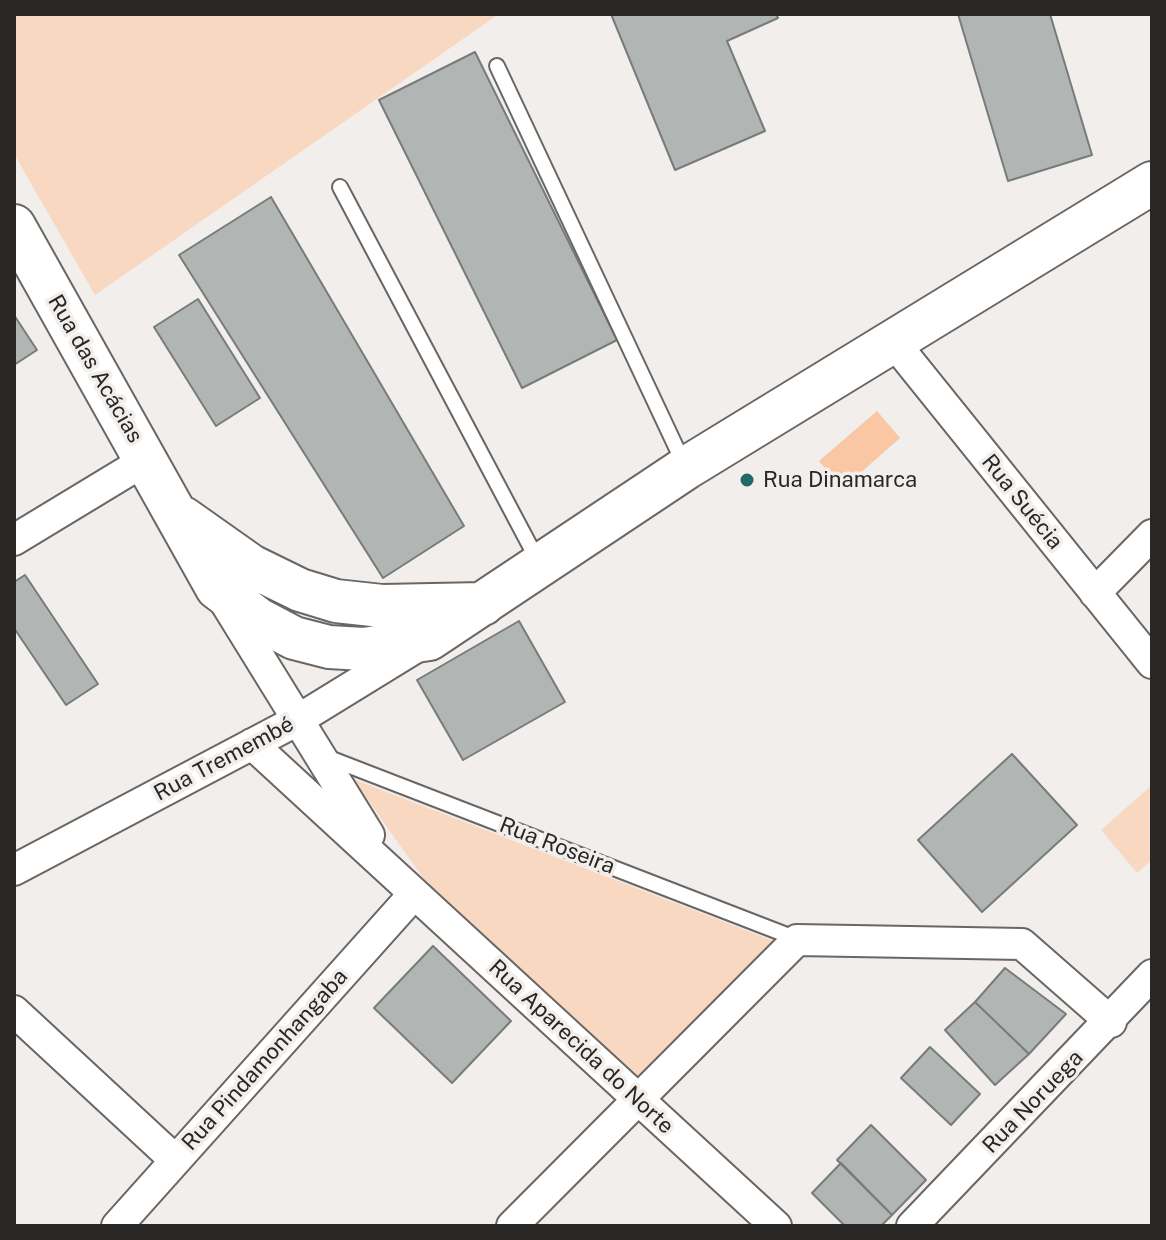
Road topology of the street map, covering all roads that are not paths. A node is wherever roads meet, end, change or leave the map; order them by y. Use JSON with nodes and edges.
{"nodes":[{"id":1,"x":497,"y":66,"type":"dead end"},
{"id":2,"x":1152,"y":183,"type":"edge"},
{"id":3,"x":340,"y":187,"type":"dead end"},
{"id":4,"x":14,"y":226,"type":"edge"},
{"id":5,"x":892,"y":340,"type":"junction"},
{"id":6,"x":146,"y":460,"type":"junction"},
{"id":7,"x":686,"y":468,"type":"junction"},
{"id":8,"x":175,"y":513,"type":"junction"},
{"id":9,"x":1152,"y":535,"type":"edge"},
{"id":10,"x":14,"y":540,"type":"edge"},
{"id":11,"x":540,"y":565,"type":"junction"},
{"id":12,"x":217,"y":588,"type":"junction"},
{"id":13,"x":1095,"y":593,"type":"junction"},
{"id":14,"x":483,"y":604,"type":"junction"},
{"id":15,"x":429,"y":639,"type":"junction"},
{"id":16,"x":1152,"y":663,"type":"edge"},
{"id":17,"x":296,"y":721,"type":"junction"},
{"id":18,"x":252,"y":744,"type":"junction"},
{"id":19,"x":317,"y":753,"type":"junction"},
{"id":20,"x":389,"y":867,"type":"junction"},
{"id":21,"x":14,"y":870,"type":"edge"},
{"id":22,"x":414,"y":894,"type":"junction"},
{"id":23,"x":797,"y":940,"type":"junction"},
{"id":24,"x":1152,"y":975,"type":"edge"},
{"id":25,"x":14,"y":1011,"type":"edge"},
{"id":26,"x":1111,"y":1022,"type":"junction"},
{"id":27,"x":638,"y":1099,"type":"junction"},
{"id":28,"x":175,"y":1160,"type":"junction"},
{"id":29,"x":117,"y":1226,"type":"edge"},
{"id":30,"x":512,"y":1226,"type":"edge"},
{"id":31,"x":776,"y":1226,"type":"edge"},
{"id":32,"x":912,"y":1226,"type":"edge"}],
"edges":[{"from":1,"to":7,"type":"lane"},
{"from":2,"to":5,"type":"main road"},
{"from":3,"to":11,"type":"lane"},
{"from":4,"to":6,"type":"main road","name":"Rua das Acácias"},
{"from":5,"to":7,"type":"main road"},
{"from":5,"to":13,"type":"street","name":"Rua Suécia"},
{"from":6,"to":8,"type":"main road","name":"Rua das Acácias"},
{"from":6,"to":10,"type":"street"},
{"from":7,"to":11,"type":"main road"},
{"from":8,"to":12,"type":"main road","name":"Rua das Acácias"},
{"from":8,"to":14,"type":"main road","name":"Rua das Acácias"},
{"from":9,"to":13,"type":"street"},
{"from":11,"to":14,"type":"main road"},
{"from":12,"to":15,"type":"main road","name":"Rua das Acácias"},
{"from":12,"to":17,"type":"street","name":"Rua Aparecida do Norte"},
{"from":13,"to":16,"type":"street","name":"Rua Suécia"},
{"from":14,"to":15,"type":"main road","name":"Rua das Acácias"},
{"from":15,"to":17,"type":"street","name":"Rua Tremembé"},
{"from":17,"to":18,"type":"street","name":"Rua Tremembé"},
{"from":17,"to":19,"type":"street","name":"Rua Aparecida do Norte"},
{"from":18,"to":20,"type":"street","name":"Rua Aparecida do Norte"},
{"from":18,"to":21,"type":"street","name":"Rua Tremembé"},
{"from":19,"to":20,"type":"street","name":"Rua Aparecida do Norte"},
{"from":19,"to":23,"type":"lane","name":"Rua Roseira"},
{"from":20,"to":22,"type":"street","name":"Rua Aparecida do Norte"},
{"from":22,"to":27,"type":"street","name":"Rua Aparecida do Norte"},
{"from":22,"to":28,"type":"street","name":"Rua Pindamonhangaba"},
{"from":23,"to":26,"type":"street","name":"Rua Roseira"},
{"from":23,"to":27,"type":"street"},
{"from":24,"to":26,"type":"street","name":"Rua Noruega"},
{"from":25,"to":28,"type":"street"},
{"from":26,"to":32,"type":"street","name":"Rua Noruega"},
{"from":27,"to":30,"type":"street"},
{"from":27,"to":31,"type":"street","name":"Rua Aparecida do Norte"},
{"from":28,"to":29,"type":"street","name":"Rua Pindamonhangaba"}]}
